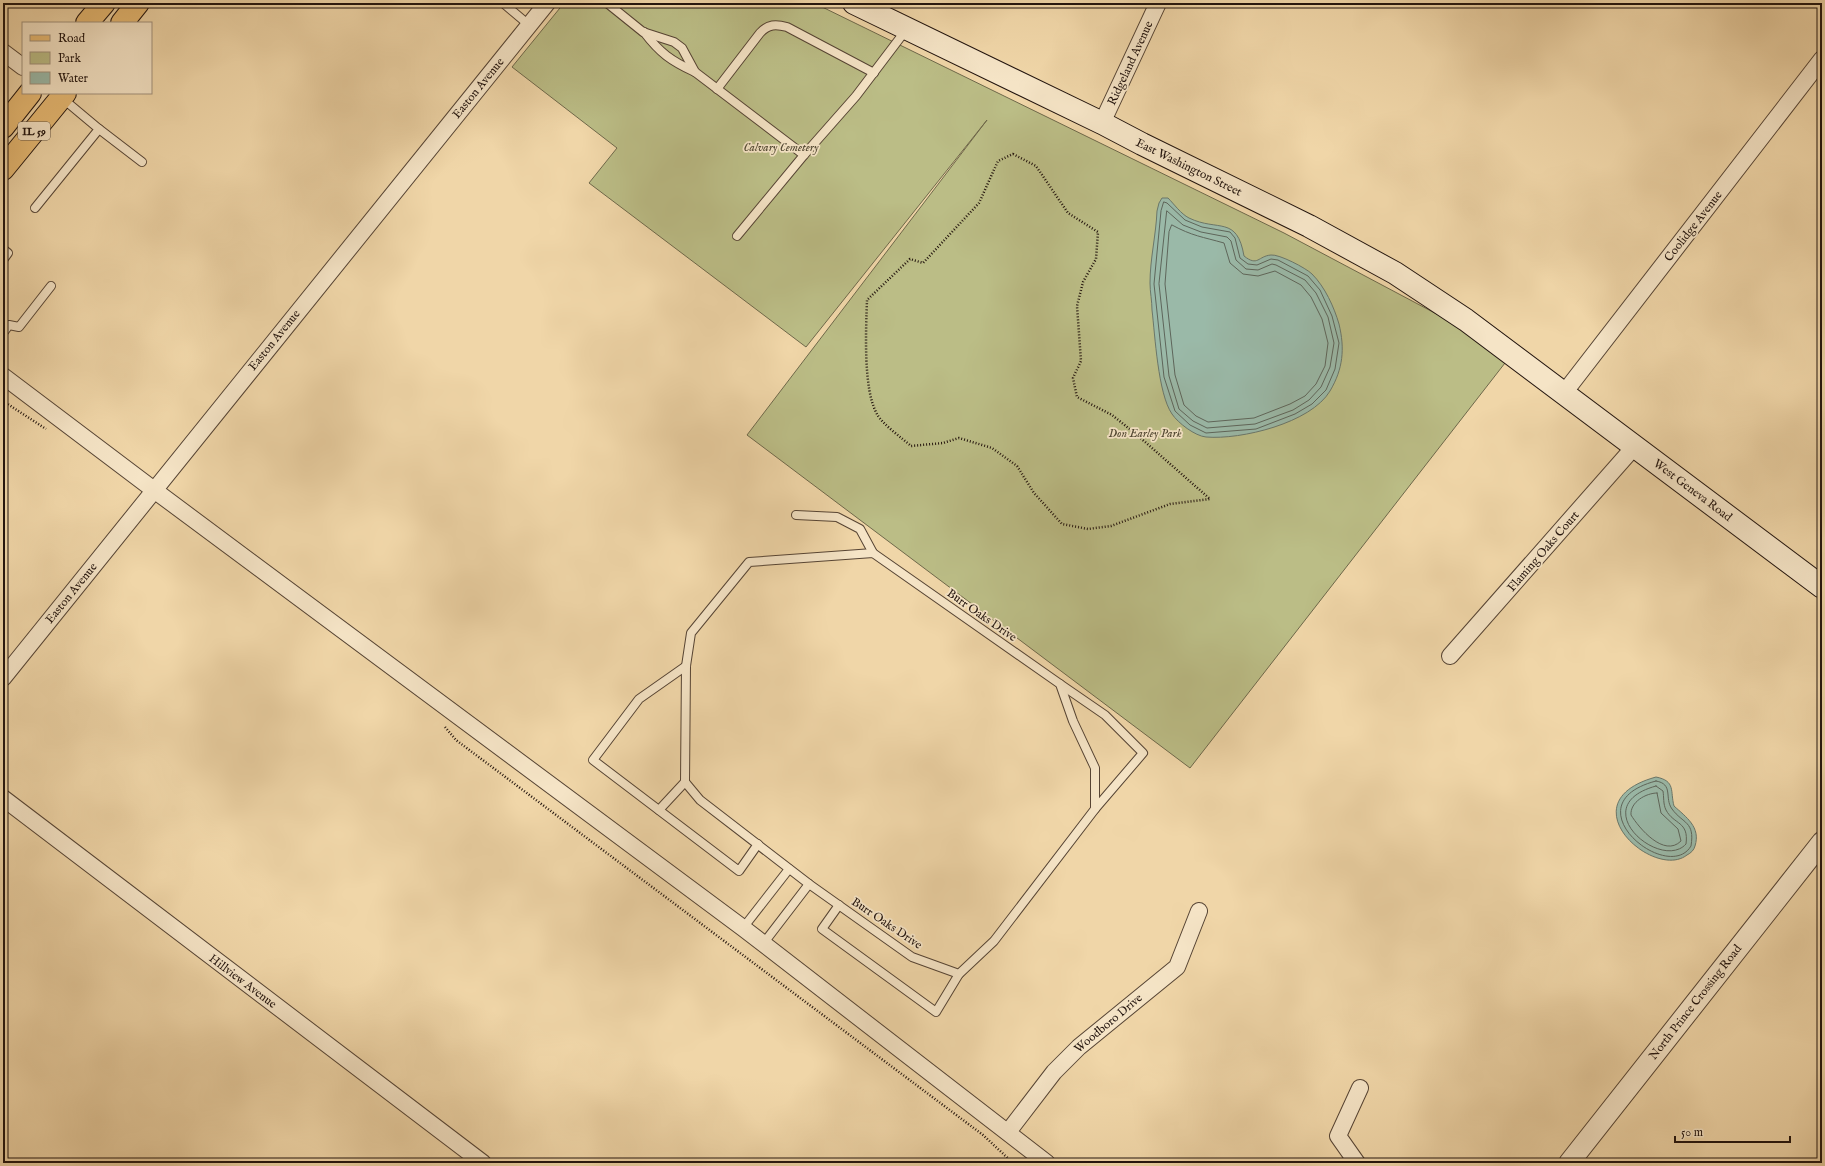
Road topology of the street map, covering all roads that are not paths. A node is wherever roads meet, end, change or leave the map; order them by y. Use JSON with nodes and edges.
{"nodes":[{"id":1,"x":104,"y":3,"type":"edge"},
{"id":2,"x":138,"y":3,"type":"edge"},
{"id":3,"x":503,"y":3,"type":"edge"},
{"id":4,"x":547,"y":3,"type":"edge"},
{"id":5,"x":607,"y":3,"type":"edge"},
{"id":6,"x":854,"y":3,"type":"edge"},
{"id":7,"x":1158,"y":3,"type":"edge"},
{"id":8,"x":88,"y":22,"type":"edge"},
{"id":9,"x":123,"y":22,"type":"edge"},
{"id":10,"x":529,"y":25,"type":"junction"},
{"id":11,"x":907,"y":29,"type":"junction"},
{"id":12,"x":643,"y":32,"type":"junction"},
{"id":13,"x":5,"y":58,"type":"edge"},
{"id":14,"x":1822,"y":59,"type":"edge"},
{"id":15,"x":22,"y":67,"type":"edge"},
{"id":16,"x":695,"y":72,"type":"junction"},
{"id":17,"x":874,"y":73,"type":"junction"},
{"id":18,"x":717,"y":89,"type":"junction"},
{"id":19,"x":29,"y":94,"type":"edge"},
{"id":20,"x":61,"y":95,"type":"edge"},
{"id":21,"x":1102,"y":122,"type":"junction"},
{"id":22,"x":3,"y":127,"type":"edge"},
{"id":23,"x":100,"y":129,"type":"junction"},
{"id":24,"x":804,"y":155,"type":"junction"},
{"id":25,"x":142,"y":162,"type":"dead end"},
{"id":26,"x":3,"y":169,"type":"edge"},
{"id":27,"x":35,"y":208,"type":"dead end"},
{"id":28,"x":737,"y":236,"type":"dead end"},
{"id":29,"x":3,"y":249,"type":"edge"},
{"id":30,"x":3,"y":260,"type":"edge"},
{"id":31,"x":52,"y":286,"type":"dead end"},
{"id":32,"x":6,"y":323,"type":"edge"},
{"id":33,"x":3,"y":333,"type":"edge"},
{"id":34,"x":3,"y":376,"type":"edge"},
{"id":35,"x":1564,"y":393,"type":"junction"},
{"id":36,"x":1635,"y":446,"type":"junction"},
{"id":37,"x":154,"y":490,"type":"junction"},
{"id":38,"x":796,"y":515,"type":"dead end"},
{"id":39,"x":873,"y":553,"type":"junction"},
{"id":40,"x":1822,"y":587,"type":"edge"},
{"id":41,"x":1450,"y":656,"type":"dead end"},
{"id":42,"x":686,"y":666,"type":"junction"},
{"id":43,"x":3,"y":678,"type":"edge"},
{"id":44,"x":1060,"y":684,"type":"junction"},
{"id":45,"x":685,"y":782,"type":"junction"},
{"id":46,"x":3,"y":798,"type":"edge"},
{"id":47,"x":1095,"y":809,"type":"junction"},
{"id":48,"x":659,"y":810,"type":"junction"},
{"id":49,"x":1822,"y":842,"type":"edge"},
{"id":50,"x":758,"y":844,"type":"junction"},
{"id":51,"x":790,"y":869,"type":"junction"},
{"id":52,"x":809,"y":884,"type":"junction"},
{"id":53,"x":839,"y":905,"type":"junction"},
{"id":54,"x":1199,"y":911,"type":"dead end"},
{"id":55,"x":743,"y":928,"type":"junction"},
{"id":56,"x":763,"y":944,"type":"junction"},
{"id":57,"x":959,"y":974,"type":"junction"},
{"id":58,"x":1360,"y":1088,"type":"dead end"},
{"id":59,"x":1008,"y":1132,"type":"junction"},
{"id":60,"x":484,"y":1163,"type":"edge"},
{"id":61,"x":1047,"y":1163,"type":"edge"},
{"id":62,"x":1357,"y":1163,"type":"edge"},
{"id":63,"x":1569,"y":1163,"type":"edge"}],
"edges":[{"from":1,"to":8,"type":"main road"},
{"from":2,"to":9,"type":"main road"},
{"from":3,"to":10,"type":"lane"},
{"from":4,"to":10,"type":"street","name":"Easton Avenue"},
{"from":5,"to":12,"type":"lane"},
{"from":6,"to":11,"type":"main road","name":"East Washington Street"},
{"from":7,"to":21,"type":"street","name":"Ridgeland Avenue"},
{"from":10,"to":37,"type":"street","name":"Easton Avenue"},
{"from":11,"to":17,"type":"lane"},
{"from":11,"to":21,"type":"main road","name":"East Washington Street"},
{"from":12,"to":16,"type":"lane"},
{"from":12,"to":16,"type":"lane"},
{"from":13,"to":15,"type":"street"},
{"from":14,"to":35,"type":"street","name":"Coolidge Avenue"},
{"from":16,"to":18,"type":"lane"},
{"from":17,"to":18,"type":"lane"},
{"from":17,"to":24,"type":"lane"},
{"from":18,"to":24,"type":"lane"},
{"from":19,"to":22,"type":"main road","number":"IL 59"},
{"from":20,"to":23,"type":"lane"},
{"from":20,"to":26,"type":"main road","number":"IL 59"},
{"from":21,"to":35,"type":"main road","name":"East Washington Street"},
{"from":23,"to":25,"type":"lane"},
{"from":23,"to":27,"type":"lane"},
{"from":24,"to":28,"type":"lane"},
{"from":29,"to":30,"type":"lane"},
{"from":31,"to":32,"type":"lane"},
{"from":32,"to":33,"type":"lane"},
{"from":34,"to":37,"type":"street"},
{"from":35,"to":36,"type":"main road","name":"West Geneva Road"},
{"from":36,"to":40,"type":"main road","name":"West Geneva Road"},
{"from":36,"to":41,"type":"street","name":"Flaming Oaks Court"},
{"from":37,"to":43,"type":"street","name":"Easton Avenue"},
{"from":37,"to":55,"type":"street"},
{"from":38,"to":39,"type":"lane"},
{"from":39,"to":42,"type":"lane"},
{"from":39,"to":44,"type":"lane","name":"Burr Oaks Drive"},
{"from":42,"to":45,"type":"lane"},
{"from":42,"to":48,"type":"lane"},
{"from":44,"to":47,"type":"lane"},
{"from":44,"to":47,"type":"lane","name":"Burr Oaks Drive"},
{"from":45,"to":48,"type":"lane"},
{"from":45,"to":50,"type":"lane","name":"Burr Oaks Drive"},
{"from":46,"to":60,"type":"street","name":"Hillview Avenue"},
{"from":47,"to":57,"type":"lane"},
{"from":48,"to":50,"type":"lane"},
{"from":49,"to":63,"type":"street","name":"North Prince Crossing Road"},
{"from":50,"to":51,"type":"lane","name":"Burr Oaks Drive"},
{"from":51,"to":52,"type":"lane","name":"Burr Oaks Drive"},
{"from":51,"to":55,"type":"lane"},
{"from":52,"to":53,"type":"lane","name":"Burr Oaks Drive"},
{"from":52,"to":56,"type":"lane"},
{"from":53,"to":57,"type":"lane","name":"Burr Oaks Drive"},
{"from":53,"to":57,"type":"lane"},
{"from":54,"to":59,"type":"street","name":"Woodboro Drive"},
{"from":55,"to":56,"type":"street"},
{"from":56,"to":59,"type":"street"},
{"from":58,"to":62,"type":"street"},
{"from":59,"to":61,"type":"street"}]}
